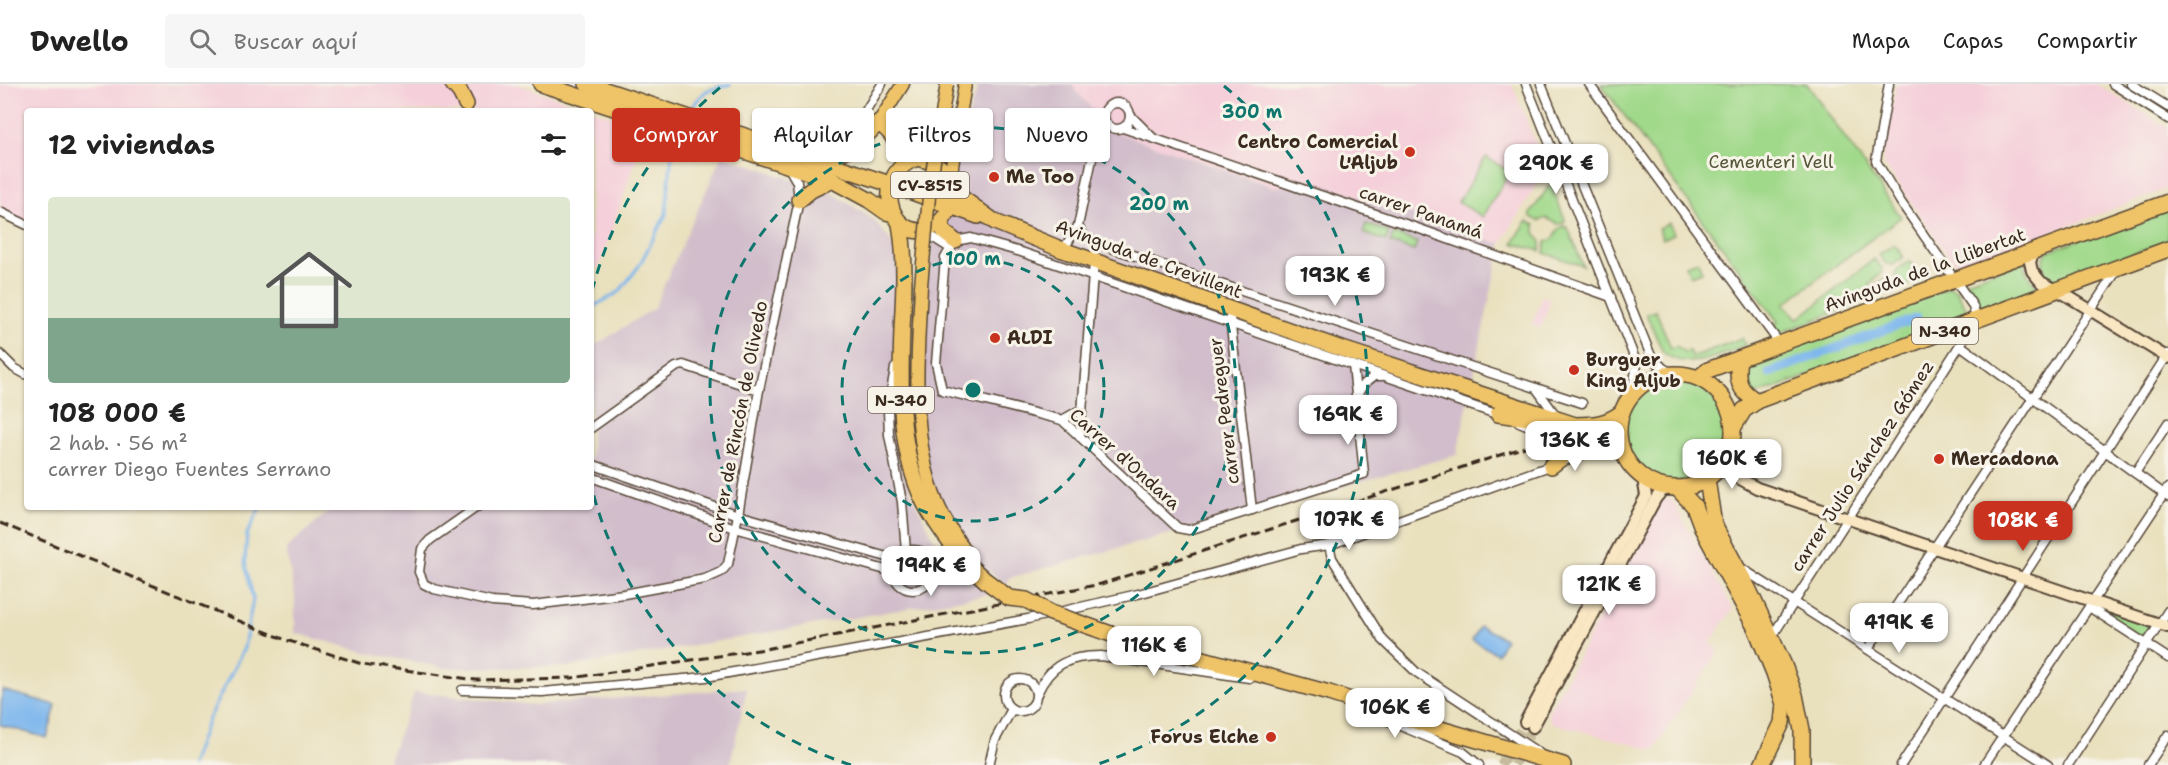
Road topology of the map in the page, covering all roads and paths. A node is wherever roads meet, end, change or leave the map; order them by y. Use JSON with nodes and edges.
{"nodes":[{"id":1,"x":453,"y":84,"type":"edge"},
{"id":2,"x":528,"y":84,"type":"edge"},
{"id":3,"x":542,"y":84,"type":"edge"},
{"id":4,"x":587,"y":84,"type":"edge"},
{"id":5,"x":597,"y":84,"type":"edge"},
{"id":6,"x":882,"y":84,"type":"edge"},
{"id":7,"x":903,"y":84,"type":"edge"},
{"id":8,"x":947,"y":84,"type":"edge"},
{"id":9,"x":965,"y":84,"type":"edge"},
{"id":10,"x":1527,"y":84,"type":"edge"},
{"id":11,"x":1541,"y":84,"type":"edge"},
{"id":12,"x":1589,"y":84,"type":"edge"},
{"id":13,"x":1889,"y":84,"type":"edge"},
{"id":14,"x":2112,"y":84,"type":"edge"},
{"id":15,"x":2132,"y":84,"type":"edge"},
{"id":16,"x":565,"y":92,"type":"junction"},
{"id":17,"x":637,"y":101,"type":"junction"},
{"id":18,"x":466,"y":104,"type":"dead end"},
{"id":19,"x":868,"y":106,"type":"joint"},
{"id":20,"x":2168,"y":107,"type":"edge"},
{"id":21,"x":628,"y":108,"type":"edge"},
{"id":22,"x":647,"y":108,"type":"edge"},
{"id":23,"x":1108,"y":108,"type":"edge"},
{"id":24,"x":1130,"y":115,"type":"junction"},
{"id":25,"x":2168,"y":119,"type":"edge"},
{"id":26,"x":879,"y":122,"type":"junction"},
{"id":27,"x":1110,"y":126,"type":"edge"},
{"id":28,"x":874,"y":128,"type":"edge"},
{"id":29,"x":1123,"y":128,"type":"junction"},
{"id":30,"x":886,"y":129,"type":"edge"},
{"id":31,"x":1152,"y":137,"type":"junction"},
{"id":32,"x":740,"y":144,"type":"edge"},
{"id":33,"x":822,"y":162,"type":"edge"},
{"id":34,"x":906,"y":162,"type":"edge"},
{"id":35,"x":932,"y":162,"type":"edge"},
{"id":36,"x":1092,"y":162,"type":"edge"},
{"id":37,"x":788,"y":166,"type":"junction"},
{"id":38,"x":832,"y":180,"type":"junction"},
{"id":39,"x":890,"y":184,"type":"junction"},
{"id":40,"x":951,"y":184,"type":"junction"},
{"id":41,"x":799,"y":200,"type":"junction"},
{"id":42,"x":2168,"y":202,"type":"edge"},
{"id":43,"x":950,"y":206,"type":"junction"},
{"id":44,"x":0,"y":212,"type":"edge"},
{"id":45,"x":897,"y":219,"type":"junction"},
{"id":46,"x":995,"y":222,"type":"junction"},
{"id":47,"x":940,"y":223,"type":"junction"},
{"id":48,"x":24,"y":224,"type":"edge"},
{"id":49,"x":1078,"y":226,"type":"junction"},
{"id":50,"x":922,"y":231,"type":"junction"},
{"id":51,"x":953,"y":245,"type":"junction"},
{"id":52,"x":2168,"y":249,"type":"edge"},
{"id":53,"x":1063,"y":250,"type":"junction"},
{"id":54,"x":2034,"y":251,"type":"junction"},
{"id":55,"x":1094,"y":261,"type":"junction"},
{"id":56,"x":2117,"y":270,"type":"junction"},
{"id":57,"x":1093,"y":278,"type":"junction"},
{"id":58,"x":1955,"y":280,"type":"junction"},
{"id":59,"x":1624,"y":290,"type":"junction"},
{"id":60,"x":2058,"y":290,"type":"junction"},
{"id":61,"x":1611,"y":297,"type":"junction"},
{"id":62,"x":2090,"y":310,"type":"junction"},
{"id":63,"x":1230,"y":316,"type":"junction"},
{"id":64,"x":1976,"y":320,"type":"junction"},
{"id":65,"x":902,"y":329,"type":"junction"},
{"id":66,"x":1780,"y":344,"type":"junction"},
{"id":67,"x":1960,"y":345,"type":"junction"},
{"id":68,"x":1342,"y":349,"type":"junction"},
{"id":69,"x":0,"y":354,"type":"edge"},
{"id":70,"x":2167,"y":357,"type":"edge"},
{"id":71,"x":1739,"y":359,"type":"junction"},
{"id":72,"x":1351,"y":364,"type":"junction"},
{"id":73,"x":24,"y":373,"type":"edge"},
{"id":74,"x":1672,"y":373,"type":"junction"},
{"id":75,"x":1385,"y":377,"type":"junction"},
{"id":76,"x":1698,"y":378,"type":"junction"},
{"id":77,"x":1536,"y":388,"type":"junction"},
{"id":78,"x":759,"y":390,"type":"junction"},
{"id":79,"x":1632,"y":393,"type":"junction"},
{"id":80,"x":1356,"y":397,"type":"junction"},
{"id":81,"x":2032,"y":398,"type":"junction"},
{"id":82,"x":1758,"y":401,"type":"junction"},
{"id":83,"x":1582,"y":403,"type":"dead end"},
{"id":84,"x":1082,"y":409,"type":"junction"},
{"id":85,"x":1621,"y":413,"type":"junction"},
{"id":86,"x":1498,"y":414,"type":"junction"},
{"id":87,"x":1062,"y":420,"type":"junction"},
{"id":88,"x":1557,"y":420,"type":"junction"},
{"id":89,"x":2168,"y":423,"type":"edge"},
{"id":90,"x":1595,"y":425,"type":"junction"},
{"id":91,"x":594,"y":426,"type":"edge"},
{"id":92,"x":1733,"y":428,"type":"junction"},
{"id":93,"x":1080,"y":437,"type":"junction"},
{"id":94,"x":1557,"y":437,"type":"junction"},
{"id":95,"x":1572,"y":446,"type":"junction"},
{"id":96,"x":2105,"y":451,"type":"junction"},
{"id":97,"x":1589,"y":452,"type":"junction"},
{"id":98,"x":1624,"y":456,"type":"junction"},
{"id":99,"x":594,"y":465,"type":"edge"},
{"id":100,"x":1551,"y":466,"type":"junction"},
{"id":101,"x":1720,"y":468,"type":"junction"},
{"id":102,"x":2135,"y":473,"type":"junction"},
{"id":103,"x":594,"y":478,"type":"edge"},
{"id":104,"x":1643,"y":478,"type":"junction"},
{"id":105,"x":1707,"y":479,"type":"junction"},
{"id":106,"x":1674,"y":488,"type":"junction"},
{"id":107,"x":2167,"y":493,"type":"edge"},
{"id":108,"x":473,"y":510,"type":"edge"},
{"id":109,"x":1252,"y":510,"type":"junction"},
{"id":110,"x":738,"y":515,"type":"junction"},
{"id":111,"x":1848,"y":519,"type":"junction"},
{"id":112,"x":735,"y":528,"type":"junction"},
{"id":113,"x":1329,"y":544,"type":"junction"},
{"id":114,"x":1934,"y":548,"type":"junction"},
{"id":115,"x":906,"y":551,"type":"junction"},
{"id":116,"x":964,"y":556,"type":"junction"},
{"id":117,"x":897,"y":558,"type":"junction"},
{"id":118,"x":1732,"y":558,"type":"junction"},
{"id":119,"x":893,"y":572,"type":"junction"},
{"id":120,"x":2022,"y":578,"type":"junction"},
{"id":121,"x":1794,"y":603,"type":"junction"},
{"id":122,"x":2091,"y":604,"type":"junction"},
{"id":123,"x":2168,"y":611,"type":"edge"},
{"id":124,"x":2164,"y":625,"type":"edge"},
{"id":125,"x":1771,"y":638,"type":"junction"},
{"id":126,"x":2147,"y":644,"type":"junction"},
{"id":127,"x":1868,"y":649,"type":"junction"},
{"id":128,"x":2168,"y":658,"type":"edge"},
{"id":129,"x":1270,"y":676,"type":"junction"},
{"id":130,"x":462,"y":690,"type":"dead end"},
{"id":131,"x":1329,"y":693,"type":"junction"},
{"id":132,"x":1037,"y":694,"type":"junction"},
{"id":133,"x":1944,"y":698,"type":"junction"},
{"id":134,"x":1012,"y":709,"type":"junction"},
{"id":135,"x":2168,"y":735,"type":"edge"},
{"id":136,"x":2004,"y":736,"type":"junction"},
{"id":137,"x":1557,"y":763,"type":"edge"},
{"id":138,"x":989,"y":765,"type":"edge"},
{"id":139,"x":1479,"y":765,"type":"edge"},
{"id":140,"x":1762,"y":765,"type":"edge"},
{"id":141,"x":1802,"y":765,"type":"edge"},
{"id":142,"x":1901,"y":765,"type":"edge"},
{"id":143,"x":1984,"y":765,"type":"edge"},
{"id":144,"x":2049,"y":765,"type":"edge"},
{"id":145,"x":2068,"y":765,"type":"edge"},
{"id":146,"x":2148,"y":765,"type":"edge"}],
"edges":[{"from":1,"to":18,"type":"highway"},
{"from":2,"to":16,"type":"highway"},
{"from":3,"to":16,"type":"highway"},
{"from":4,"to":17,"type":"highway"},
{"from":5,"to":17,"type":"street"},
{"from":6,"to":19,"type":"street"},
{"from":7,"to":26,"type":"main road"},
{"from":8,"to":116,"type":"main road","number":"CV-8515","bridge":true},
{"from":9,"to":40,"type":"main road","number":"CV-8515"},
{"from":10,"to":61,"type":"street"},
{"from":11,"to":59,"type":"street"},
{"from":12,"to":66,"type":"street"},
{"from":13,"to":58,"type":"street"},
{"from":14,"to":25,"type":"street"},
{"from":15,"to":20,"type":"street"},
{"from":16,"to":21,"type":"highway"},
{"from":17,"to":22,"type":"highway"},
{"from":19,"to":26,"type":"street"},
{"from":23,"to":24,"type":"street"},
{"from":24,"to":29,"type":"street"},
{"from":24,"to":31,"type":"street","name":"carrer Panamá"},
{"from":26,"to":28,"type":"highway"},
{"from":26,"to":30,"type":"highway"},
{"from":27,"to":29,"type":"street"},
{"from":29,"to":31,"type":"street","name":"carrer Panamá"},
{"from":31,"to":61,"type":"street","name":"carrer Panamá"},
{"from":32,"to":37,"type":"highway"},
{"from":33,"to":39,"type":"highway"},
{"from":34,"to":39,"type":"highway"},
{"from":35,"to":40,"type":"highway","name":"Avinguda de Crevillent"},
{"from":36,"to":49,"type":"street"},
{"from":37,"to":38,"type":"highway"},
{"from":37,"to":41,"type":"street","name":"Carrer de Rincón de Olivedo"},
{"from":38,"to":41,"type":"highway"},
{"from":38,"to":45,"type":"highway"},
{"from":39,"to":43,"type":"highway"},
{"from":39,"to":45,"type":"highway"},
{"from":40,"to":43,"type":"highway"},
{"from":40,"to":46,"type":"highway","name":"Avinguda de Crevillent"},
{"from":41,"to":78,"type":"street","name":"Carrer de Rincón de Olivedo"},
{"from":42,"to":54,"type":"highway","name":"Avinguda de la Llibertat","number":"N-340"},
{"from":43,"to":46,"type":"highway"},
{"from":43,"to":47,"type":"highway"},
{"from":44,"to":48,"type":"street"},
{"from":45,"to":50,"type":"highway"},
{"from":45,"to":65,"type":"highway","number":"N-340"},
{"from":46,"to":53,"type":"highway","name":"Avinguda de Crevillent"},
{"from":47,"to":50,"type":"highway"},
{"from":47,"to":51,"type":"highway"},
{"from":49,"to":53,"type":"street"},
{"from":49,"to":77,"type":"street","name":"Avinguda de Crevillent"},
{"from":50,"to":51,"type":"street"},
{"from":51,"to":57,"type":"street","name":"Avinguda de Crevillent"},
{"from":51,"to":87,"type":"street","name":"Carrer d'Ondara"},
{"from":52,"to":56,"type":"highway","number":"N-340"},
{"from":53,"to":55,"type":"highway","name":"Avinguda de Crevillent"},
{"from":54,"to":58,"type":"highway","name":"Avinguda de la Llibertat","number":"N-340"},
{"from":54,"to":60,"type":"main road"},
{"from":55,"to":57,"type":"street"},
{"from":55,"to":63,"type":"highway","name":"Avinguda de Crevillent"},
{"from":56,"to":60,"type":"highway","number":"N-340"},
{"from":56,"to":62,"type":"street"},
{"from":57,"to":63,"type":"street","name":"Avinguda de Crevillent"},
{"from":57,"to":84,"type":"street"},
{"from":58,"to":64,"type":"street"},
{"from":58,"to":66,"type":"highway","name":"Avinguda de la Llibertat","number":"N-340"},
{"from":59,"to":61,"type":"street"},
{"from":59,"to":74,"type":"street"},
{"from":60,"to":62,"type":"main road"},
{"from":60,"to":64,"type":"highway","number":"N-340"},
{"from":61,"to":79,"type":"street"},
{"from":62,"to":70,"type":"main road"},
{"from":62,"to":81,"type":"street"},
{"from":63,"to":68,"type":"highway","name":"Avinguda de Crevillent"},
{"from":63,"to":72,"type":"street","name":"Avinguda de Crevillent"},
{"from":63,"to":109,"type":"street","name":"carrer Pedreguer"},
{"from":64,"to":67,"type":"street","name":"carrer Julio Sánchez Gómez"},
{"from":64,"to":82,"type":"highway","number":"N-340"},
{"from":65,"to":115,"type":"street"},
{"from":65,"to":116,"type":"highway","number":"N-340"},
{"from":66,"to":71,"type":"highway","name":"Avinguda de la Llibertat","number":"N-340"},
{"from":67,"to":81,"type":"street"},
{"from":67,"to":111,"type":"street","name":"carrer Julio Sánchez Gómez"},
{"from":68,"to":72,"type":"street"},
{"from":68,"to":88,"type":"highway","name":"Avinguda de Crevillent"},
{"from":69,"to":73,"type":"street"},
{"from":70,"to":96,"type":"street"},
{"from":71,"to":76,"type":"highway","name":"Avinguda de la Llibertat","number":"N-340"},
{"from":71,"to":82,"type":"highway"},
{"from":72,"to":75,"type":"street","name":"Avinguda de Crevillent"},
{"from":72,"to":80,"type":"street"},
{"from":74,"to":76,"type":"highway","number":"N-340"},
{"from":74,"to":79,"type":"highway"},
{"from":75,"to":80,"type":"street"},
{"from":75,"to":86,"type":"street","name":"Avinguda de Crevillent"},
{"from":76,"to":92,"type":"highway","number":"N-340"},
{"from":77,"to":83,"type":"street","name":"Avinguda de Crevillent"},
{"from":77,"to":88,"type":"street"},
{"from":78,"to":91,"type":"street"},
{"from":78,"to":110,"type":"street","name":"Carrer de Rincón de Olivedo"},
{"from":79,"to":85,"type":"highway"},
{"from":80,"to":109,"type":"street","name":"Carrer d'Ondara"},
{"from":81,"to":96,"type":"street"},
{"from":81,"to":114,"type":"street"},
{"from":82,"to":92,"type":"highway","number":"N-340"},
{"from":84,"to":87,"type":"street"},
{"from":84,"to":93,"type":"street"},
{"from":85,"to":90,"type":"highway"},
{"from":85,"to":98,"type":"highway"},
{"from":86,"to":88,"type":"highway"},
{"from":86,"to":94,"type":"street","name":"Avinguda de Crevillent"},
{"from":87,"to":93,"type":"street","name":"Carrer d'Ondara"},
{"from":88,"to":90,"type":"highway","name":"Avinguda de Crevillent"},
{"from":89,"to":102,"type":"street"},
{"from":90,"to":95,"type":"highway"},
{"from":92,"to":101,"type":"highway","number":"N-340"},
{"from":93,"to":109,"type":"street","name":"Carrer d'Ondara"},
{"from":94,"to":95,"type":"street","name":"Avinguda de Crevillent"},
{"from":94,"to":100,"type":"street"},
{"from":95,"to":97,"type":"street","name":"Avinguda de Crevillent"},
{"from":95,"to":100,"type":"highway"},
{"from":96,"to":102,"type":"street"},
{"from":96,"to":120,"type":"street"},
{"from":97,"to":98,"type":"street","name":"Avinguda de Crevillent"},
{"from":97,"to":100,"type":"street"},
{"from":98,"to":104,"type":"highway"},
{"from":99,"to":110,"type":"street"},
{"from":100,"to":113,"type":"street"},
{"from":101,"to":105,"type":"highway","number":"N-340"},
{"from":101,"to":111,"type":"main road"},
{"from":102,"to":107,"type":"street"},
{"from":103,"to":112,"type":"street"},
{"from":104,"to":106,"type":"highway"},
{"from":104,"to":106,"type":"main road"},
{"from":105,"to":106,"type":"highway","number":"N-340"},
{"from":105,"to":118,"type":"highway"},
{"from":106,"to":140,"type":"highway"},
{"from":107,"to":122,"type":"street"},
{"from":108,"to":112,"type":"street","name":"Carrer de Rincón de Olivedo"},
{"from":110,"to":112,"type":"street","name":"Carrer de Rincón de Olivedo"},
{"from":110,"to":117,"type":"street"},
{"from":111,"to":114,"type":"main road"},
{"from":111,"to":121,"type":"street","name":"carrer Julio Sánchez Gómez"},
{"from":112,"to":119,"type":"street"},
{"from":113,"to":130,"type":"street"},
{"from":113,"to":137,"type":"street"},
{"from":114,"to":120,"type":"main road"},
{"from":114,"to":127,"type":"street"},
{"from":115,"to":117,"type":"street"},
{"from":115,"to":119,"type":"street"},
{"from":116,"to":129,"type":"highway","number":"N-340","bridge":true},
{"from":117,"to":119,"type":"street"},
{"from":118,"to":121,"type":"street"},
{"from":118,"to":125,"type":"highway"},
{"from":120,"to":122,"type":"main road"},
{"from":120,"to":133,"type":"street"},
{"from":121,"to":125,"type":"street","name":"carrer Julio Sánchez Gómez"},
{"from":121,"to":127,"type":"street"},
{"from":122,"to":124,"type":"main road"},
{"from":122,"to":126,"type":"street"},
{"from":122,"to":136,"type":"street"},
{"from":123,"to":124,"type":"street"},
{"from":124,"to":126,"type":"street"},
{"from":125,"to":141,"type":"highway"},
{"from":126,"to":128,"type":"street"},
{"from":126,"to":145,"type":"street"},
{"from":127,"to":133,"type":"street"},
{"from":129,"to":131,"type":"highway","number":"N-340"},
{"from":129,"to":132,"type":"street"},
{"from":131,"to":137,"type":"highway","number":"N-340"},
{"from":131,"to":139,"type":"street"},
{"from":132,"to":134,"type":"street"},
{"from":132,"to":134,"type":"street"},
{"from":133,"to":136,"type":"street"},
{"from":133,"to":142,"type":"street"},
{"from":134,"to":138,"type":"street"},
{"from":135,"to":146,"type":"street"},
{"from":136,"to":143,"type":"street"},
{"from":136,"to":144,"type":"street"}]}
